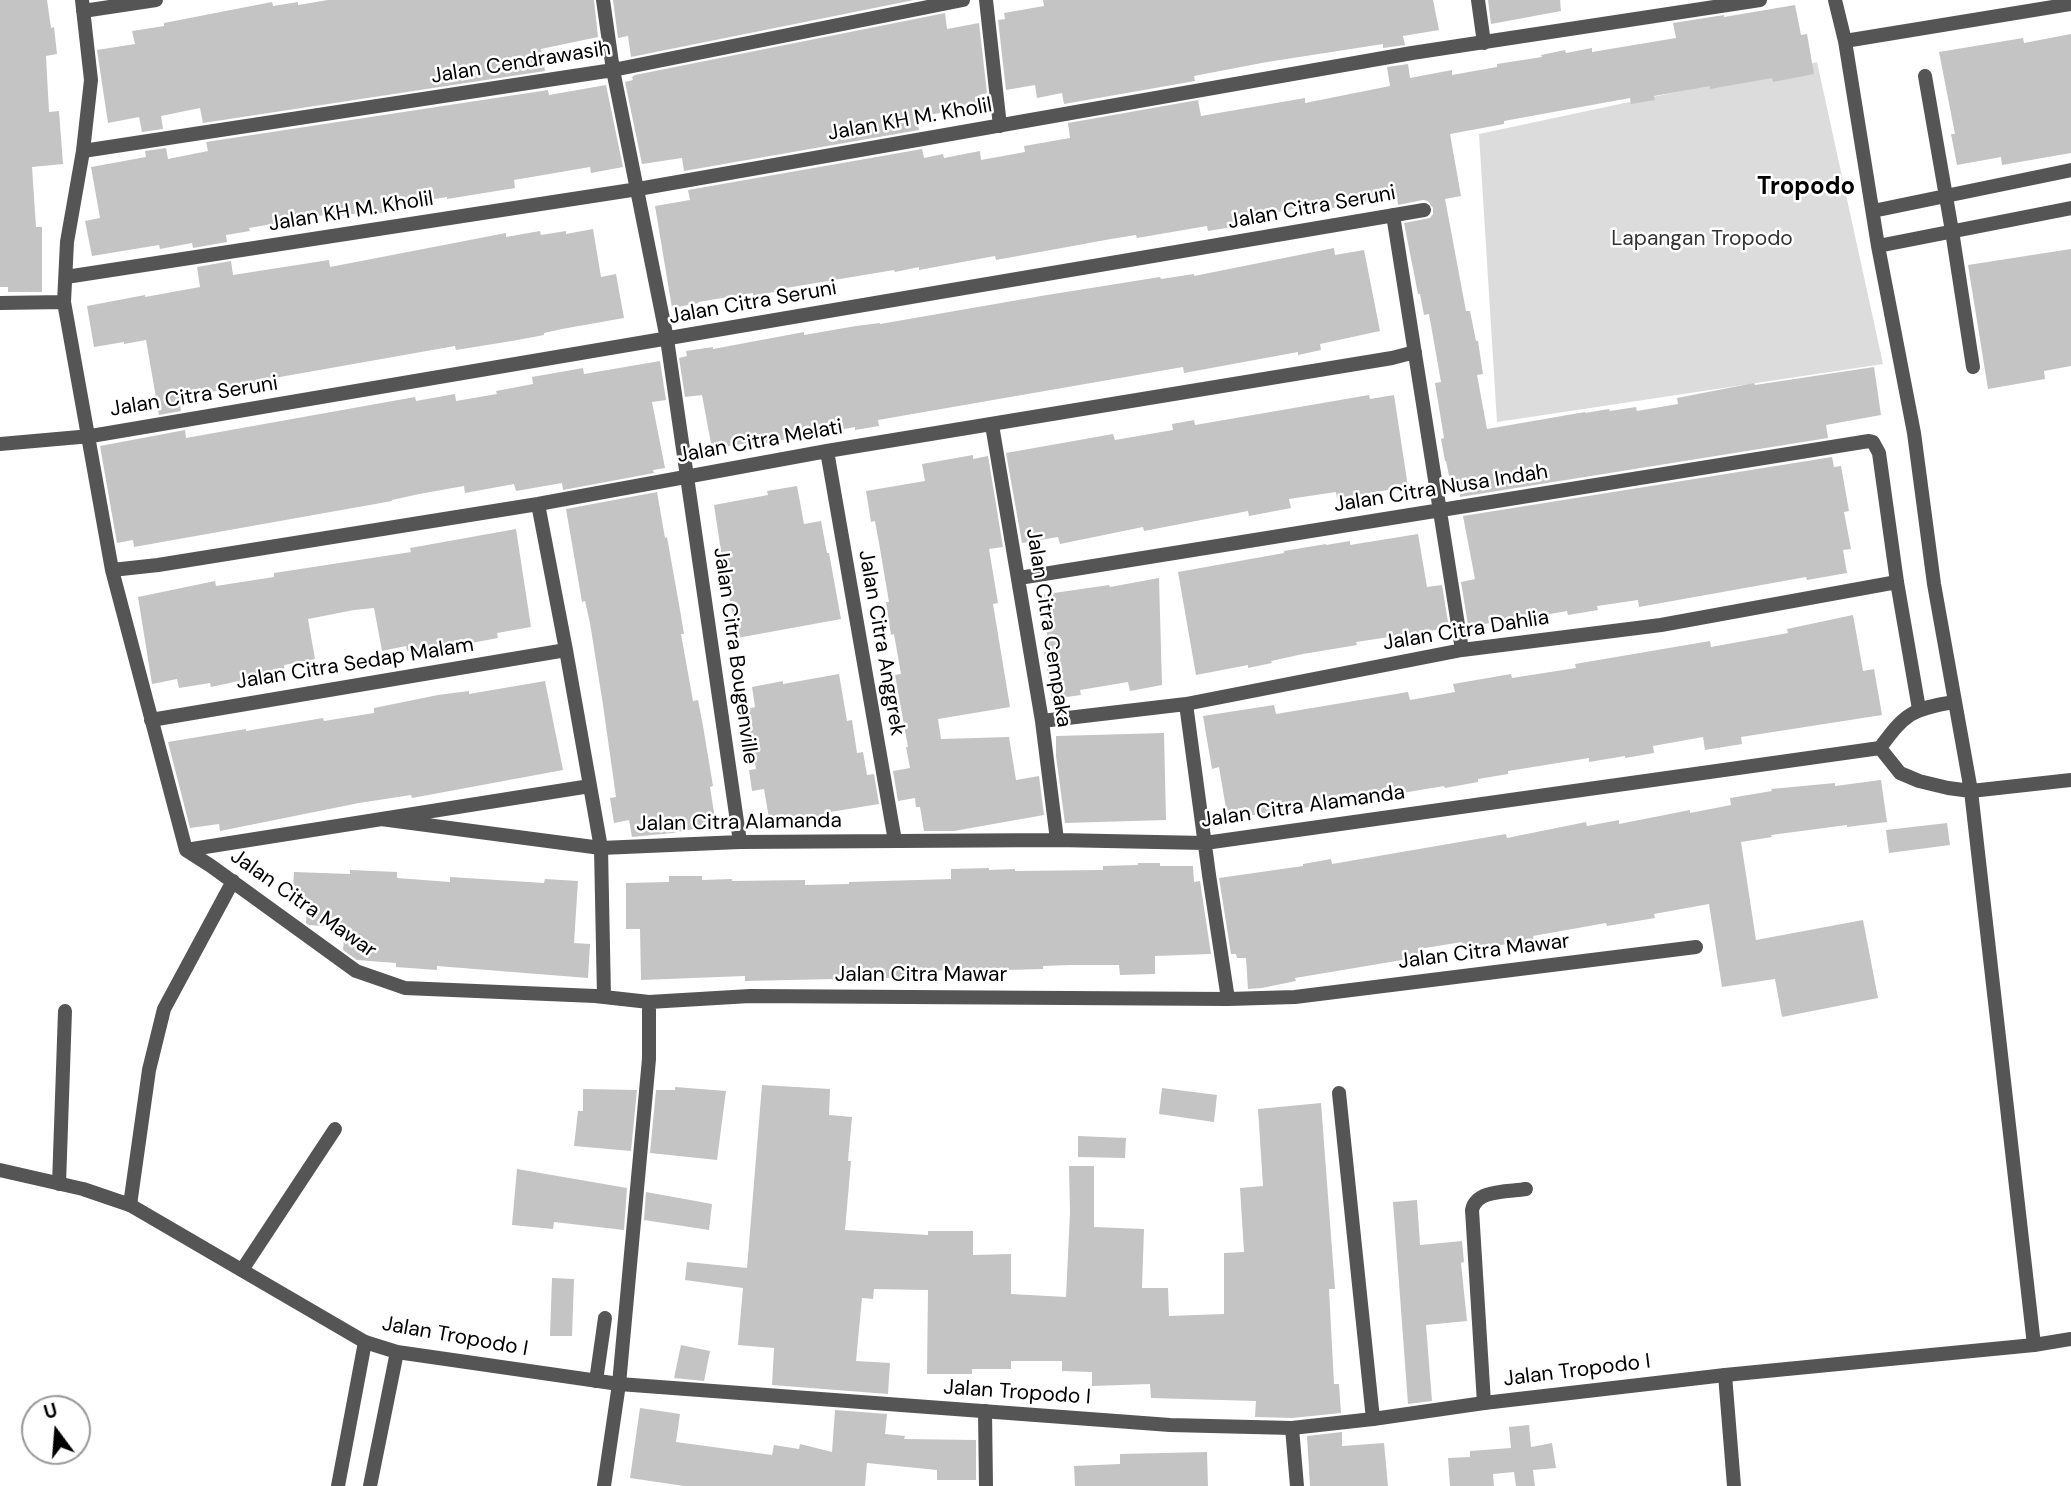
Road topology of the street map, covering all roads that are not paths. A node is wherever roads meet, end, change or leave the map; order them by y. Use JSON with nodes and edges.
{"nodes":[{"id":1,"x":156,"y":0,"type":"edge"},
{"id":2,"x":603,"y":0,"type":"edge"},
{"id":3,"x":963,"y":0,"type":"edge"},
{"id":4,"x":986,"y":0,"type":"edge"},
{"id":5,"x":1478,"y":0,"type":"edge"},
{"id":6,"x":1760,"y":0,"type":"edge"},
{"id":7,"x":1835,"y":0,"type":"edge"},
{"id":8,"x":1745,"y":1,"type":"edge"},
{"id":9,"x":2071,"y":4,"type":"edge"},
{"id":10,"x":82,"y":6,"type":"edge"},
{"id":11,"x":1845,"y":41,"type":"junction"},
{"id":12,"x":1484,"y":43,"type":"junction"},
{"id":13,"x":613,"y":70,"type":"junction"},
{"id":14,"x":1925,"y":76,"type":"dead end"},
{"id":15,"x":1000,"y":125,"type":"junction"},
{"id":16,"x":83,"y":151,"type":"junction"},
{"id":17,"x":2071,"y":170,"type":"edge"},
{"id":18,"x":638,"y":190,"type":"junction"},
{"id":19,"x":1945,"y":196,"type":"junction"},
{"id":20,"x":2071,"y":208,"type":"edge"},
{"id":21,"x":1424,"y":210,"type":"dead end"},
{"id":22,"x":1873,"y":211,"type":"junction"},
{"id":23,"x":1394,"y":215,"type":"junction"},
{"id":24,"x":1952,"y":231,"type":"junction"},
{"id":25,"x":1878,"y":246,"type":"junction"},
{"id":26,"x":66,"y":277,"type":"junction"},
{"id":27,"x":64,"y":302,"type":"junction"},
{"id":28,"x":0,"y":303,"type":"edge"},
{"id":29,"x":667,"y":339,"type":"junction"},
{"id":30,"x":1415,"y":352,"type":"junction"},
{"id":31,"x":1973,"y":367,"type":"dead end"},
{"id":32,"x":992,"y":425,"type":"junction"},
{"id":33,"x":88,"y":436,"type":"junction"},
{"id":34,"x":0,"y":444,"type":"edge"},
{"id":35,"x":827,"y":451,"type":"junction"},
{"id":36,"x":688,"y":475,"type":"junction"},
{"id":37,"x":538,"y":504,"type":"junction"},
{"id":38,"x":1439,"y":511,"type":"junction"},
{"id":39,"x":112,"y":570,"type":"junction"},
{"id":40,"x":1019,"y":578,"type":"junction"},
{"id":41,"x":1897,"y":582,"type":"junction"},
{"id":42,"x":566,"y":650,"type":"junction"},
{"id":43,"x":1462,"y":650,"type":"junction"},
{"id":44,"x":1954,"y":702,"type":"junction"},
{"id":45,"x":1186,"y":704,"type":"junction"},
{"id":46,"x":1919,"y":709,"type":"junction"},
{"id":47,"x":151,"y":720,"type":"junction"},
{"id":48,"x":1042,"y":721,"type":"junction"},
{"id":49,"x":1880,"y":748,"type":"junction"},
{"id":50,"x":2071,"y":780,"type":"edge"},
{"id":51,"x":590,"y":786,"type":"junction"},
{"id":52,"x":1971,"y":791,"type":"junction"},
{"id":53,"x":381,"y":819,"type":"junction"},
{"id":54,"x":1057,"y":840,"type":"junction"},
{"id":55,"x":895,"y":841,"type":"junction"},
{"id":56,"x":740,"y":842,"type":"junction"},
{"id":57,"x":1205,"y":843,"type":"junction"},
{"id":58,"x":600,"y":848,"type":"junction"},
{"id":59,"x":186,"y":850,"type":"junction"},
{"id":60,"x":233,"y":881,"type":"junction"},
{"id":61,"x":1696,"y":947,"type":"dead end"},
{"id":62,"x":604,"y":997,"type":"junction"},
{"id":63,"x":1228,"y":999,"type":"junction"},
{"id":64,"x":649,"y":1002,"type":"junction"},
{"id":65,"x":65,"y":1011,"type":"dead end"},
{"id":66,"x":1339,"y":1093,"type":"dead end"},
{"id":67,"x":335,"y":1129,"type":"dead end"},
{"id":68,"x":0,"y":1170,"type":"edge"},
{"id":69,"x":59,"y":1184,"type":"junction"},
{"id":70,"x":1526,"y":1189,"type":"dead end"},
{"id":71,"x":130,"y":1205,"type":"junction"},
{"id":72,"x":242,"y":1270,"type":"junction"},
{"id":73,"x":605,"y":1318,"type":"dead end"},
{"id":74,"x":2071,"y":1339,"type":"edge"},
{"id":75,"x":365,"y":1342,"type":"junction"},
{"id":76,"x":2034,"y":1345,"type":"junction"},
{"id":77,"x":397,"y":1352,"type":"junction"},
{"id":78,"x":1725,"y":1375,"type":"junction"},
{"id":79,"x":596,"y":1381,"type":"junction"},
{"id":80,"x":619,"y":1384,"type":"junction"},
{"id":81,"x":1484,"y":1403,"type":"junction"},
{"id":82,"x":985,"y":1411,"type":"junction"},
{"id":83,"x":1373,"y":1419,"type":"junction"},
{"id":84,"x":1292,"y":1428,"type":"junction"},
{"id":85,"x":338,"y":1486,"type":"edge"},
{"id":86,"x":370,"y":1486,"type":"edge"},
{"id":87,"x":604,"y":1486,"type":"edge"},
{"id":88,"x":986,"y":1486,"type":"edge"},
{"id":89,"x":1297,"y":1486,"type":"edge"},
{"id":90,"x":1734,"y":1486,"type":"edge"}],
"edges":[{"from":1,"to":10,"type":"street"},
{"from":2,"to":13,"type":"street","name":"Jalan Citra Bougenville"},
{"from":3,"to":13,"type":"street","name":"Jalan Cendrawasih"},
{"from":4,"to":15,"type":"street"},
{"from":5,"to":12,"type":"street"},
{"from":6,"to":8,"type":"street","name":"Jalan KH M. Kholil"},
{"from":7,"to":11,"type":"street"},
{"from":8,"to":12,"type":"street","name":"Jalan KH M. Kholil"},
{"from":9,"to":11,"type":"street"},
{"from":10,"to":16,"type":"street"},
{"from":11,"to":22,"type":"street"},
{"from":12,"to":15,"type":"street","name":"Jalan KH M. Kholil"},
{"from":13,"to":16,"type":"street","name":"Jalan Cendrawasih"},
{"from":13,"to":18,"type":"street","name":"Jalan Citra Bougenville"},
{"from":14,"to":19,"type":"street"},
{"from":15,"to":18,"type":"street","name":"Jalan KH M. Kholil"},
{"from":16,"to":26,"type":"street"},
{"from":17,"to":19,"type":"street"},
{"from":18,"to":26,"type":"street","name":"Jalan KH M. Kholil"},
{"from":18,"to":29,"type":"street","name":"Jalan Citra Bougenville"},
{"from":19,"to":22,"type":"street"},
{"from":19,"to":24,"type":"street"},
{"from":20,"to":24,"type":"street"},
{"from":21,"to":23,"type":"street","name":"Jalan Citra Seruni"},
{"from":22,"to":25,"type":"street"},
{"from":23,"to":29,"type":"street","name":"Jalan Citra Seruni"},
{"from":23,"to":30,"type":"street"},
{"from":24,"to":25,"type":"street"},
{"from":24,"to":31,"type":"street"},
{"from":25,"to":44,"type":"street"},
{"from":26,"to":27,"type":"street"},
{"from":27,"to":28,"type":"street"},
{"from":27,"to":33,"type":"street"},
{"from":29,"to":33,"type":"street","name":"Jalan Citra Seruni"},
{"from":29,"to":36,"type":"street","name":"Jalan Citra Bougenville"},
{"from":30,"to":32,"type":"street","name":"Jalan Citra Melati"},
{"from":30,"to":38,"type":"street"},
{"from":32,"to":35,"type":"street","name":"Jalan Citra Melati"},
{"from":32,"to":40,"type":"street","name":"Jalan Citra Cempaka"},
{"from":33,"to":34,"type":"street","name":"Jalan Citra Seruni"},
{"from":33,"to":39,"type":"street"},
{"from":35,"to":36,"type":"street","name":"Jalan Citra Melati"},
{"from":35,"to":55,"type":"street","name":"Jalan Citra Anggrek"},
{"from":36,"to":37,"type":"street","name":"Jalan Citra Melati"},
{"from":36,"to":56,"type":"street","name":"Jalan Citra Bougenville"},
{"from":37,"to":39,"type":"street","name":"Jalan Citra Melati"},
{"from":37,"to":42,"type":"street"},
{"from":38,"to":40,"type":"street","name":"Jalan Citra Nusa Indah"},
{"from":38,"to":41,"type":"street","name":"Jalan Citra Nusa Indah"},
{"from":38,"to":43,"type":"street"},
{"from":39,"to":47,"type":"street"},
{"from":40,"to":48,"type":"street","name":"Jalan Citra Cempaka"},
{"from":41,"to":43,"type":"street","name":"Jalan Citra Dahlia"},
{"from":41,"to":46,"type":"street"},
{"from":42,"to":47,"type":"street","name":"Jalan Citra Sedap Malam"},
{"from":42,"to":51,"type":"street"},
{"from":43,"to":45,"type":"street","name":"Jalan Citra Dahlia"},
{"from":44,"to":46,"type":"street"},
{"from":44,"to":52,"type":"street"},
{"from":45,"to":48,"type":"street","name":"Jalan Citra Dahlia"},
{"from":45,"to":57,"type":"street"},
{"from":46,"to":49,"type":"street"},
{"from":47,"to":59,"type":"street"},
{"from":48,"to":54,"type":"street","name":"Jalan Citra Cempaka"},
{"from":49,"to":52,"type":"street"},
{"from":49,"to":57,"type":"street","name":"Jalan Citra Alamanda"},
{"from":50,"to":52,"type":"street"},
{"from":51,"to":53,"type":"street"},
{"from":51,"to":58,"type":"street"},
{"from":52,"to":76,"type":"street"},
{"from":53,"to":58,"type":"street","name":"Jalan Citra Alamanda"},
{"from":53,"to":59,"type":"street"},
{"from":54,"to":55,"type":"street","name":"Jalan Citra Alamanda"},
{"from":54,"to":57,"type":"street","name":"Jalan Citra Alamanda"},
{"from":55,"to":56,"type":"street","name":"Jalan Citra Alamanda"},
{"from":56,"to":58,"type":"street","name":"Jalan Citra Alamanda"},
{"from":57,"to":63,"type":"street"},
{"from":58,"to":62,"type":"street"},
{"from":59,"to":60,"type":"street","name":"Jalan Citra Mawar"},
{"from":60,"to":62,"type":"street","name":"Jalan Citra Mawar"},
{"from":60,"to":71,"type":"street"},
{"from":61,"to":63,"type":"street","name":"Jalan Citra Mawar"},
{"from":62,"to":64,"type":"street","name":"Jalan Citra Mawar"},
{"from":63,"to":64,"type":"street","name":"Jalan Citra Mawar"},
{"from":64,"to":80,"type":"street"},
{"from":65,"to":69,"type":"street"},
{"from":66,"to":83,"type":"street"},
{"from":67,"to":72,"type":"street"},
{"from":68,"to":69,"type":"street","name":"Jalan Tropodo I"},
{"from":69,"to":71,"type":"street","name":"Jalan Tropodo I"},
{"from":70,"to":81,"type":"street"},
{"from":71,"to":72,"type":"street","name":"Jalan Tropodo I"},
{"from":72,"to":75,"type":"street","name":"Jalan Tropodo I"},
{"from":73,"to":79,"type":"street"},
{"from":74,"to":76,"type":"street","name":"Jalan Tropodo I"},
{"from":75,"to":77,"type":"street","name":"Jalan Tropodo I"},
{"from":75,"to":85,"type":"street"},
{"from":76,"to":78,"type":"street","name":"Jalan Tropodo I"},
{"from":77,"to":79,"type":"street","name":"Jalan Tropodo I"},
{"from":77,"to":86,"type":"street"},
{"from":78,"to":81,"type":"street","name":"Jalan Tropodo I"},
{"from":78,"to":90,"type":"street"},
{"from":79,"to":80,"type":"street","name":"Jalan Tropodo I"},
{"from":80,"to":82,"type":"street","name":"Jalan Tropodo I"},
{"from":80,"to":87,"type":"street"},
{"from":81,"to":83,"type":"street","name":"Jalan Tropodo I"},
{"from":82,"to":84,"type":"street","name":"Jalan Tropodo I"},
{"from":82,"to":88,"type":"street"},
{"from":83,"to":84,"type":"street","name":"Jalan Tropodo I"},
{"from":84,"to":89,"type":"street"}]}
